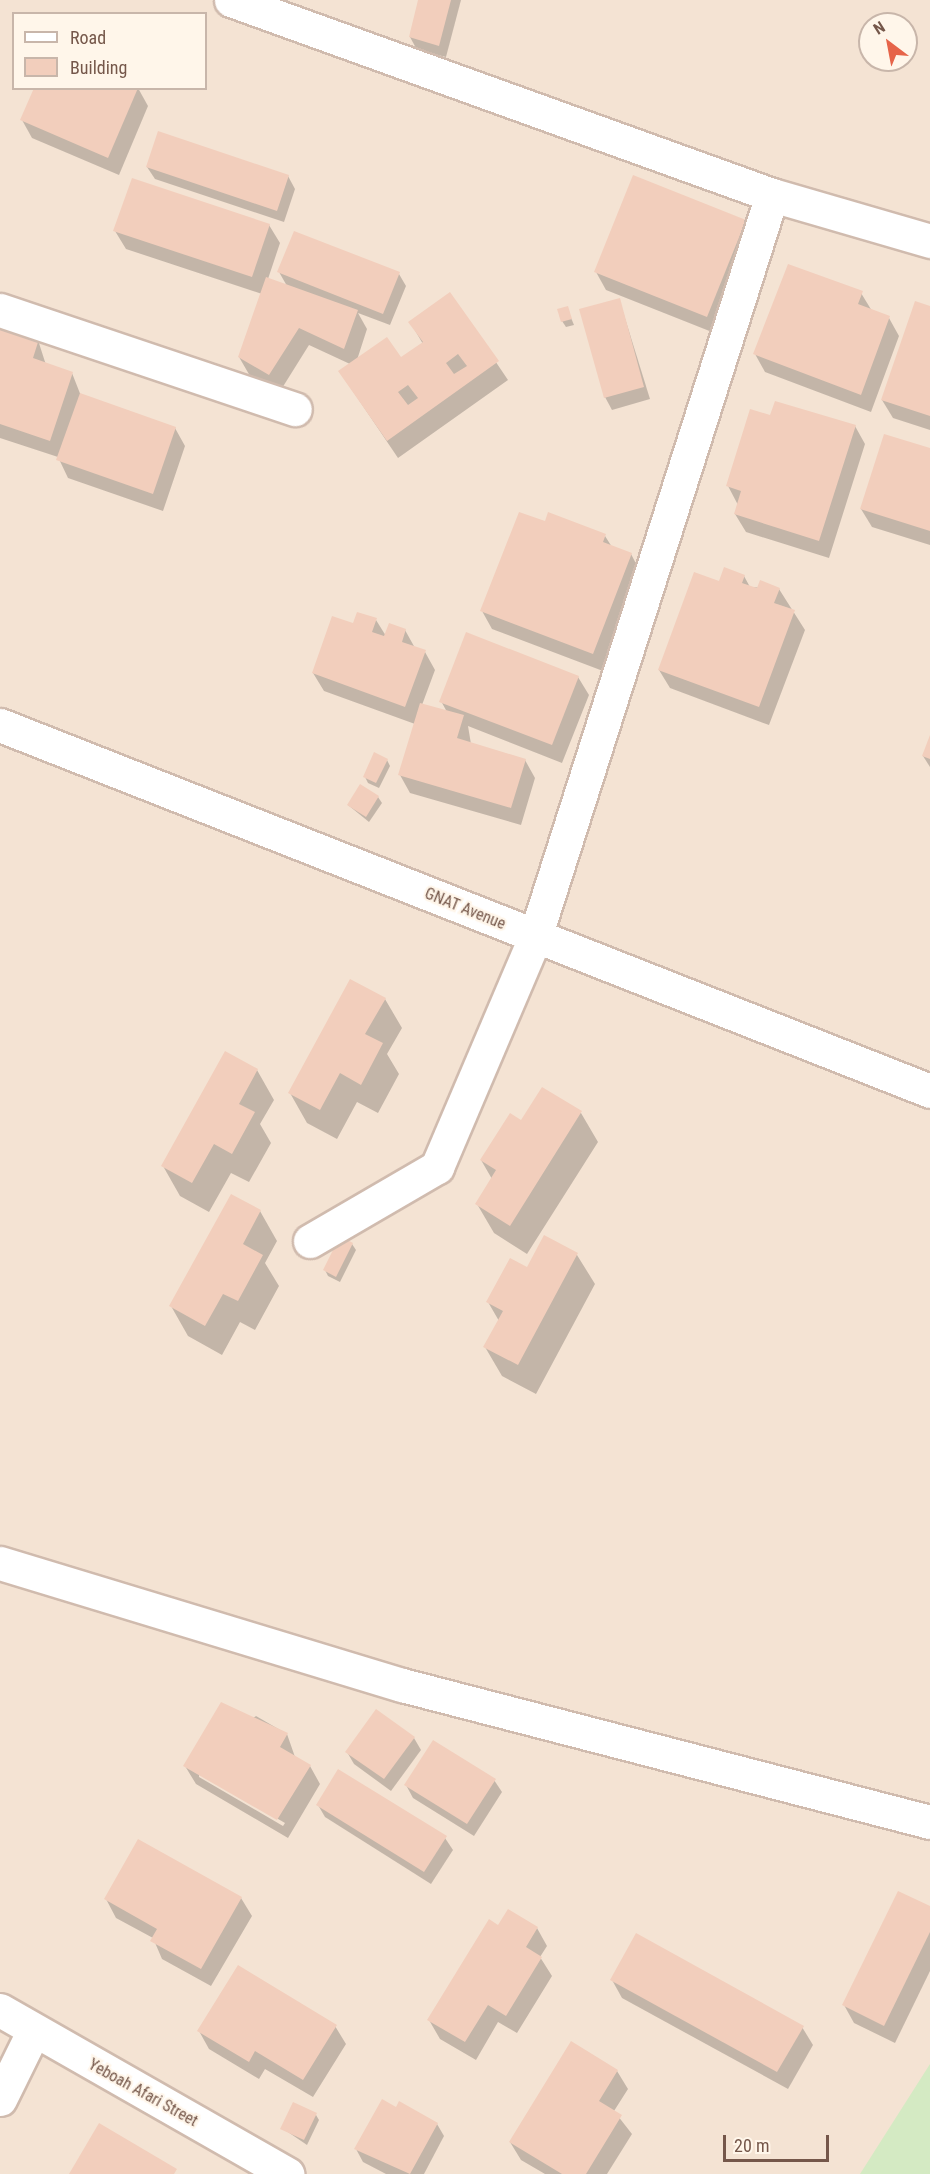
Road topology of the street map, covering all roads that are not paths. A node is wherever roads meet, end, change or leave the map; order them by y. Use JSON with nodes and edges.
{"nodes":[{"id":1,"x":231,"y":0,"type":"edge"},
{"id":2,"x":772,"y":195,"type":"junction"},
{"id":3,"x":930,"y":241,"type":"edge"},
{"id":4,"x":0,"y":310,"type":"edge"},
{"id":5,"x":295,"y":409,"type":"dead end"},
{"id":6,"x":0,"y":725,"type":"edge"},
{"id":7,"x":535,"y":937,"type":"junction"},
{"id":8,"x":930,"y":1091,"type":"edge"},
{"id":9,"x":310,"y":1242,"type":"dead end"},
{"id":10,"x":0,"y":1563,"type":"edge"},
{"id":11,"x":930,"y":1822,"type":"edge"},
{"id":12,"x":0,"y":2010,"type":"edge"},
{"id":13,"x":33,"y":2032,"type":"junction"},
{"id":14,"x":0,"y":2099,"type":"edge"},
{"id":15,"x":288,"y":2174,"type":"edge"}],
"edges":[{"from":1,"to":2,"type":"street"},
{"from":2,"to":3,"type":"street"},
{"from":2,"to":7,"type":"street"},
{"from":4,"to":5,"type":"street"},
{"from":6,"to":7,"type":"street","name":"GNAT Avenue"},
{"from":7,"to":8,"type":"street","name":"GNAT Avenue"},
{"from":7,"to":9,"type":"street"},
{"from":10,"to":11,"type":"street"},
{"from":12,"to":13,"type":"street","name":"Yeboah Afari Street"},
{"from":13,"to":14,"type":"street"},
{"from":13,"to":15,"type":"street","name":"Yeboah Afari Street"}]}
